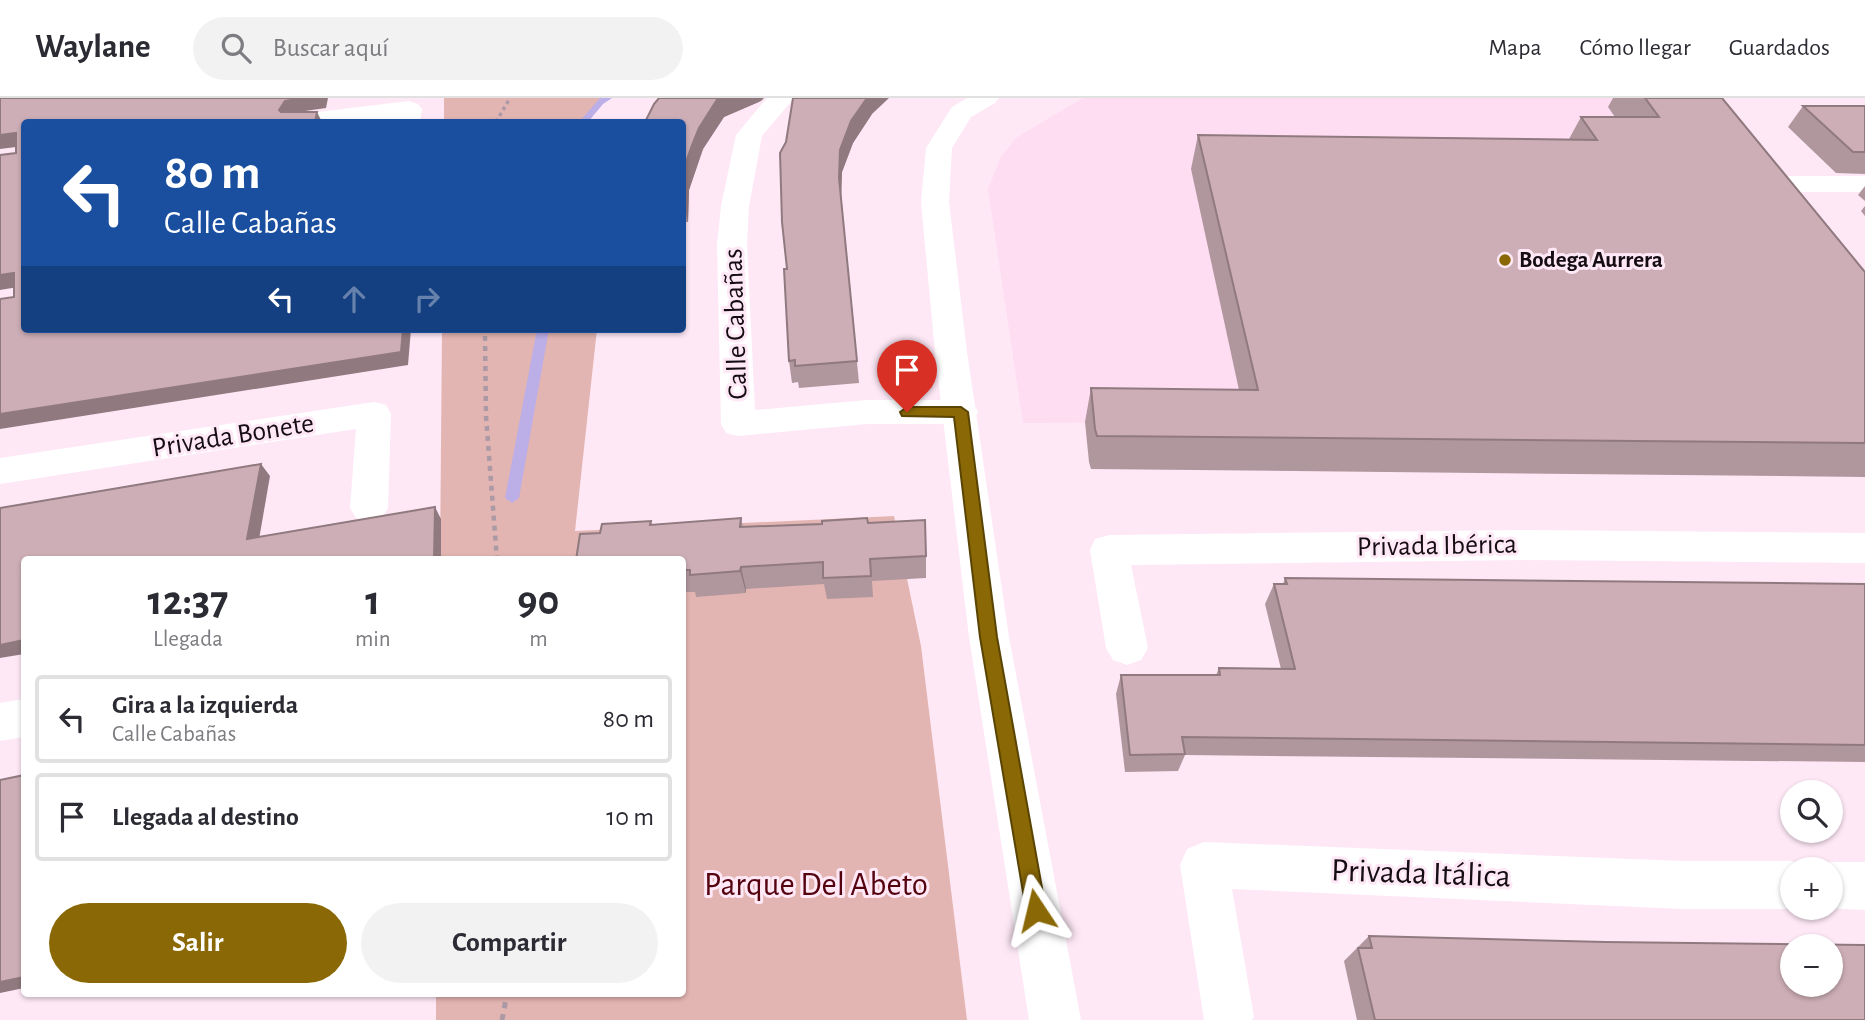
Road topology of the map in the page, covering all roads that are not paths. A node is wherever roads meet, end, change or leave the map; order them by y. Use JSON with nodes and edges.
{"nodes":[{"id":1,"x":781,"y":98,"type":"edge"},
{"id":2,"x":986,"y":98,"type":"edge"},
{"id":3,"x":326,"y":119,"type":"edge"},
{"id":4,"x":407,"y":119,"type":"edge"},
{"id":5,"x":1865,"y":184,"type":"edge"},
{"id":6,"x":1780,"y":185,"type":"edge"},
{"id":7,"x":961,"y":412,"type":"junction"},
{"id":8,"x":0,"y":471,"type":"edge"},
{"id":9,"x":369,"y":508,"type":"dead end"},
{"id":10,"x":1865,"y":548,"type":"edge"},
{"id":11,"x":1127,"y":648,"type":"dead end"},
{"id":12,"x":21,"y":719,"type":"edge"},
{"id":13,"x":0,"y":723,"type":"edge"},
{"id":14,"x":1780,"y":886,"type":"edge"},
{"id":15,"x":1843,"y":886,"type":"edge"},
{"id":16,"x":1865,"y":886,"type":"edge"},
{"id":17,"x":1228,"y":1017,"type":"dead end"},
{"id":18,"x":1055,"y":1020,"type":"edge"}],
"edges":[{"from":1,"to":7,"type":"street","name":"Calle Cabañas"},
{"from":2,"to":7,"type":"street"},
{"from":3,"to":4,"type":"street"},
{"from":5,"to":6,"type":"street"},
{"from":7,"to":18,"type":"street"},
{"from":8,"to":9,"type":"street","name":"Privada Bonete"},
{"from":10,"to":11,"type":"street","name":"Privada Ibérica"},
{"from":12,"to":13,"type":"street"},
{"from":14,"to":17,"type":"street","name":"Privada Itálica"},
{"from":15,"to":16,"type":"street"}]}
